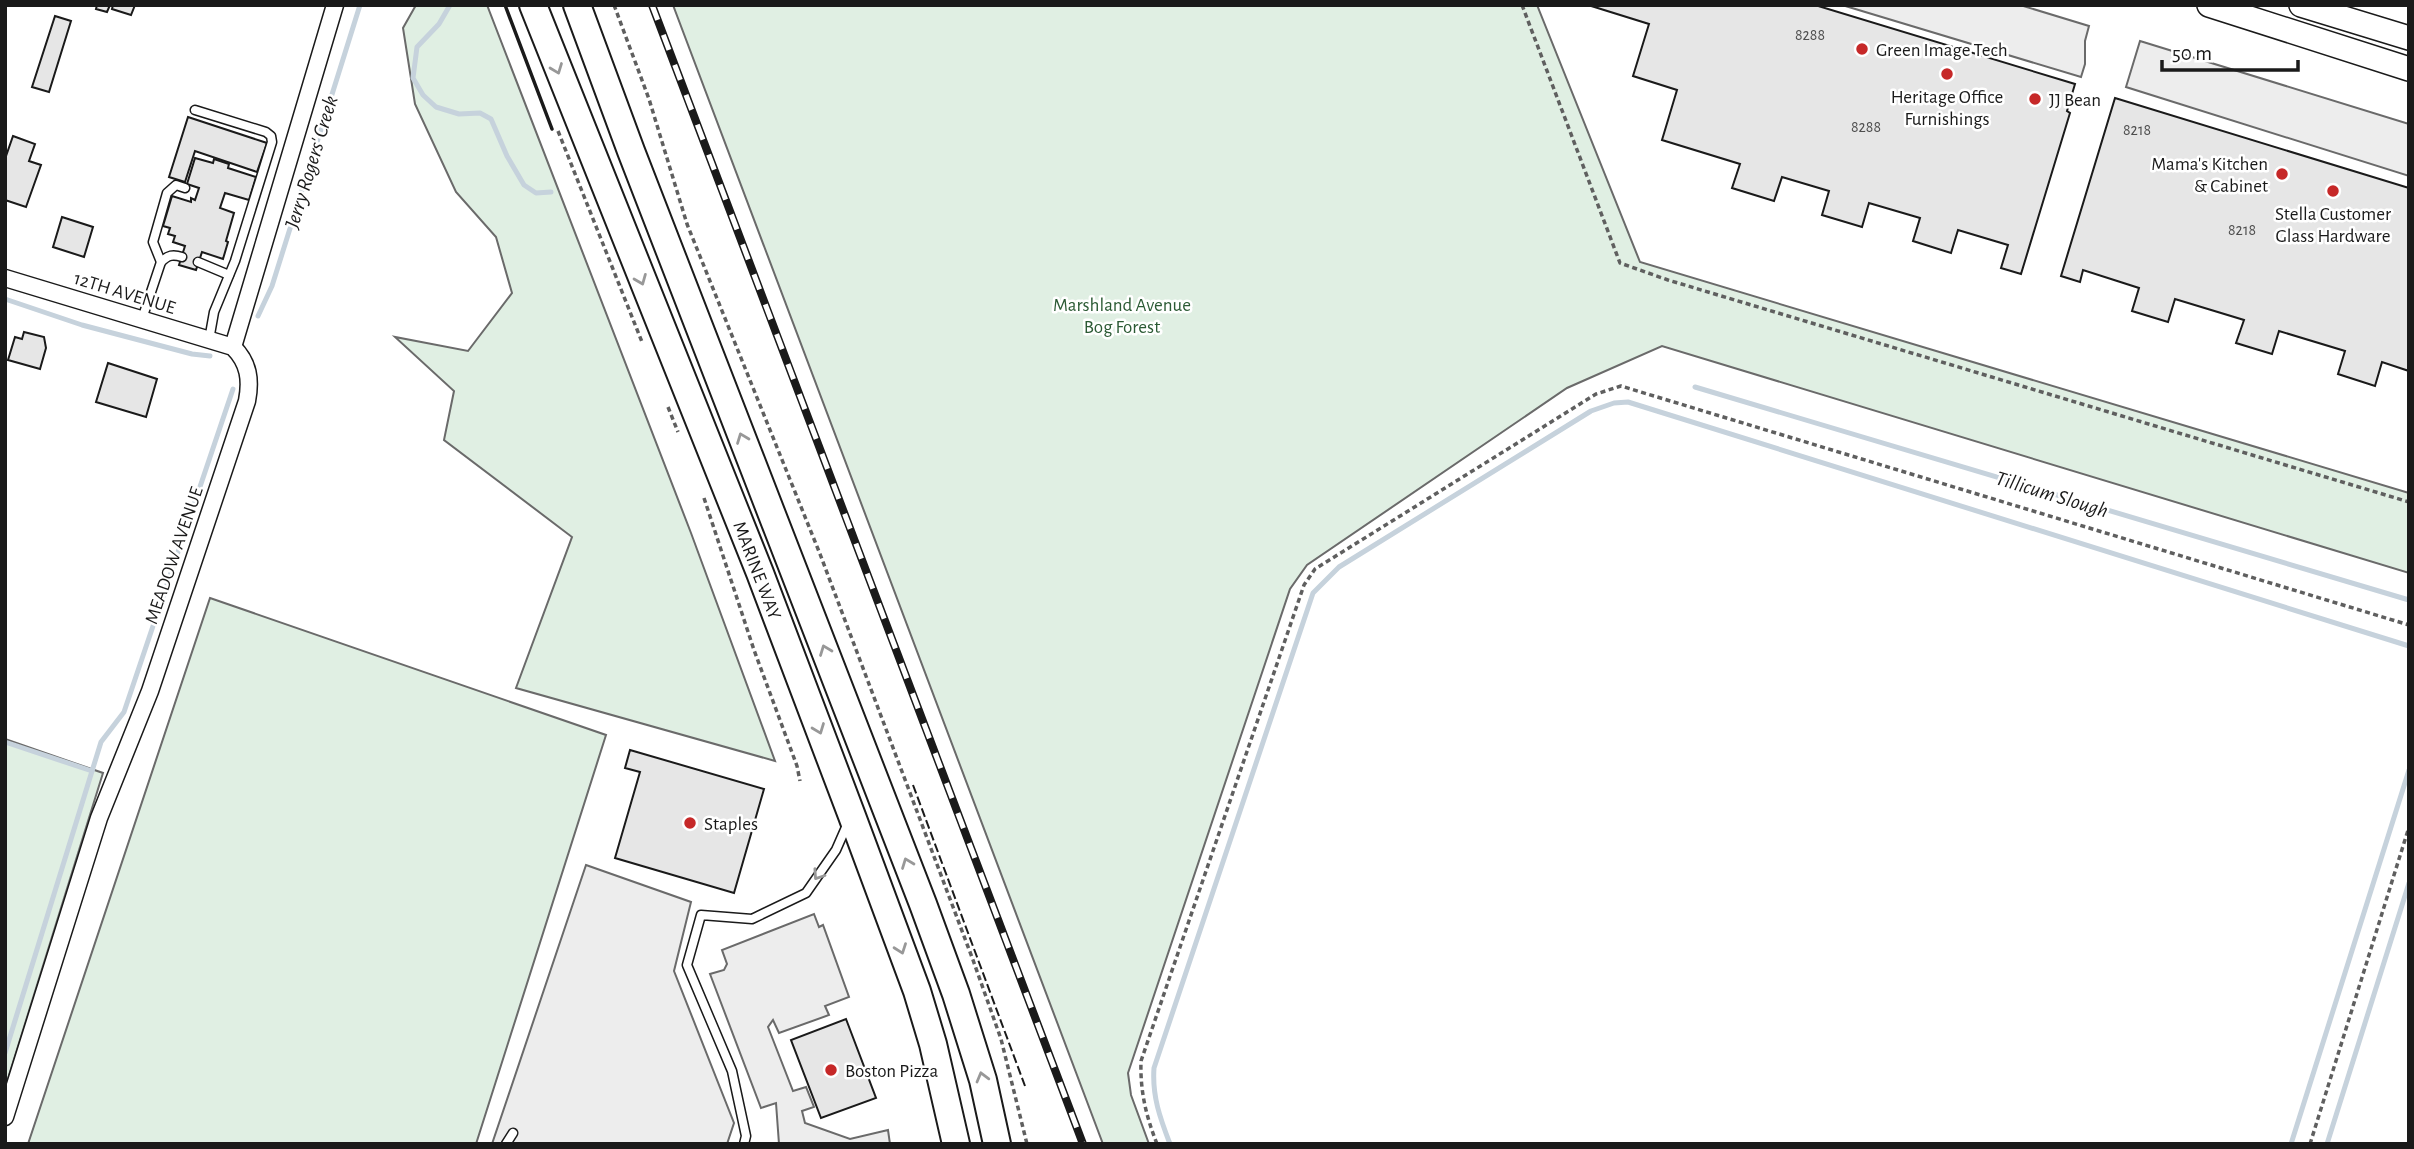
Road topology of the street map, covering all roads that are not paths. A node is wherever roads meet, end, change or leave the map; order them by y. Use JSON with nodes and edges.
{"nodes":[{"id":1,"x":335,"y":5,"type":"edge"},
{"id":2,"x":533,"y":5,"type":"edge"},
{"id":3,"x":577,"y":5,"type":"edge"},
{"id":4,"x":2209,"y":5,"type":"edge"},
{"id":5,"x":2301,"y":5,"type":"edge"},
{"id":6,"x":2409,"y":38,"type":"edge"},
{"id":7,"x":2409,"y":69,"type":"edge"},
{"id":8,"x":195,"y":110,"type":"dead end"},
{"id":9,"x":185,"y":188,"type":"dead end"},
{"id":10,"x":182,"y":257,"type":"dead end"},
{"id":11,"x":161,"y":262,"type":"junction"},
{"id":12,"x":198,"y":262,"type":"dead end"},
{"id":13,"x":229,"y":275,"type":"junction"},
{"id":14,"x":5,"y":278,"type":"edge"},
{"id":15,"x":142,"y":319,"type":"junction"},
{"id":16,"x":209,"y":340,"type":"junction"},
{"id":17,"x":233,"y":347,"type":"junction"},
{"id":18,"x":852,"y":816,"type":"junction"},
{"id":19,"x":5,"y":1117,"type":"edge"},
{"id":20,"x":513,"y":1133,"type":"dead end"},
{"id":21,"x":506,"y":1144,"type":"edge"},
{"id":22,"x":744,"y":1144,"type":"edge"},
{"id":23,"x":956,"y":1144,"type":"edge"},
{"id":24,"x":997,"y":1144,"type":"edge"}],
"edges":[{"from":1,"to":17,"type":"street"},
{"from":2,"to":18,"type":"main road","name":"MARINE WAY","one_way":true},
{"from":24,"to":3,"type":"main road","name":"MARINE WAY","one_way":true},
{"from":4,"to":7,"type":"street"},
{"from":5,"to":6,"type":"street"},
{"from":8,"to":13,"type":"lane"},
{"from":9,"to":11,"type":"lane"},
{"from":10,"to":11,"type":"lane"},
{"from":11,"to":15,"type":"lane"},
{"from":12,"to":13,"type":"lane"},
{"from":13,"to":16,"type":"lane"},
{"from":14,"to":15,"type":"street","name":"12TH AVENUE"},
{"from":15,"to":16,"type":"street","name":"12TH AVENUE"},
{"from":16,"to":17,"type":"street","name":"12TH AVENUE"},
{"from":17,"to":19,"type":"street","name":"MEADOW AVENUE"},
{"from":18,"to":22,"type":"lane","one_way":true},
{"from":18,"to":23,"type":"main road","name":"MARINE WAY","one_way":true},
{"from":20,"to":21,"type":"lane"}]}
